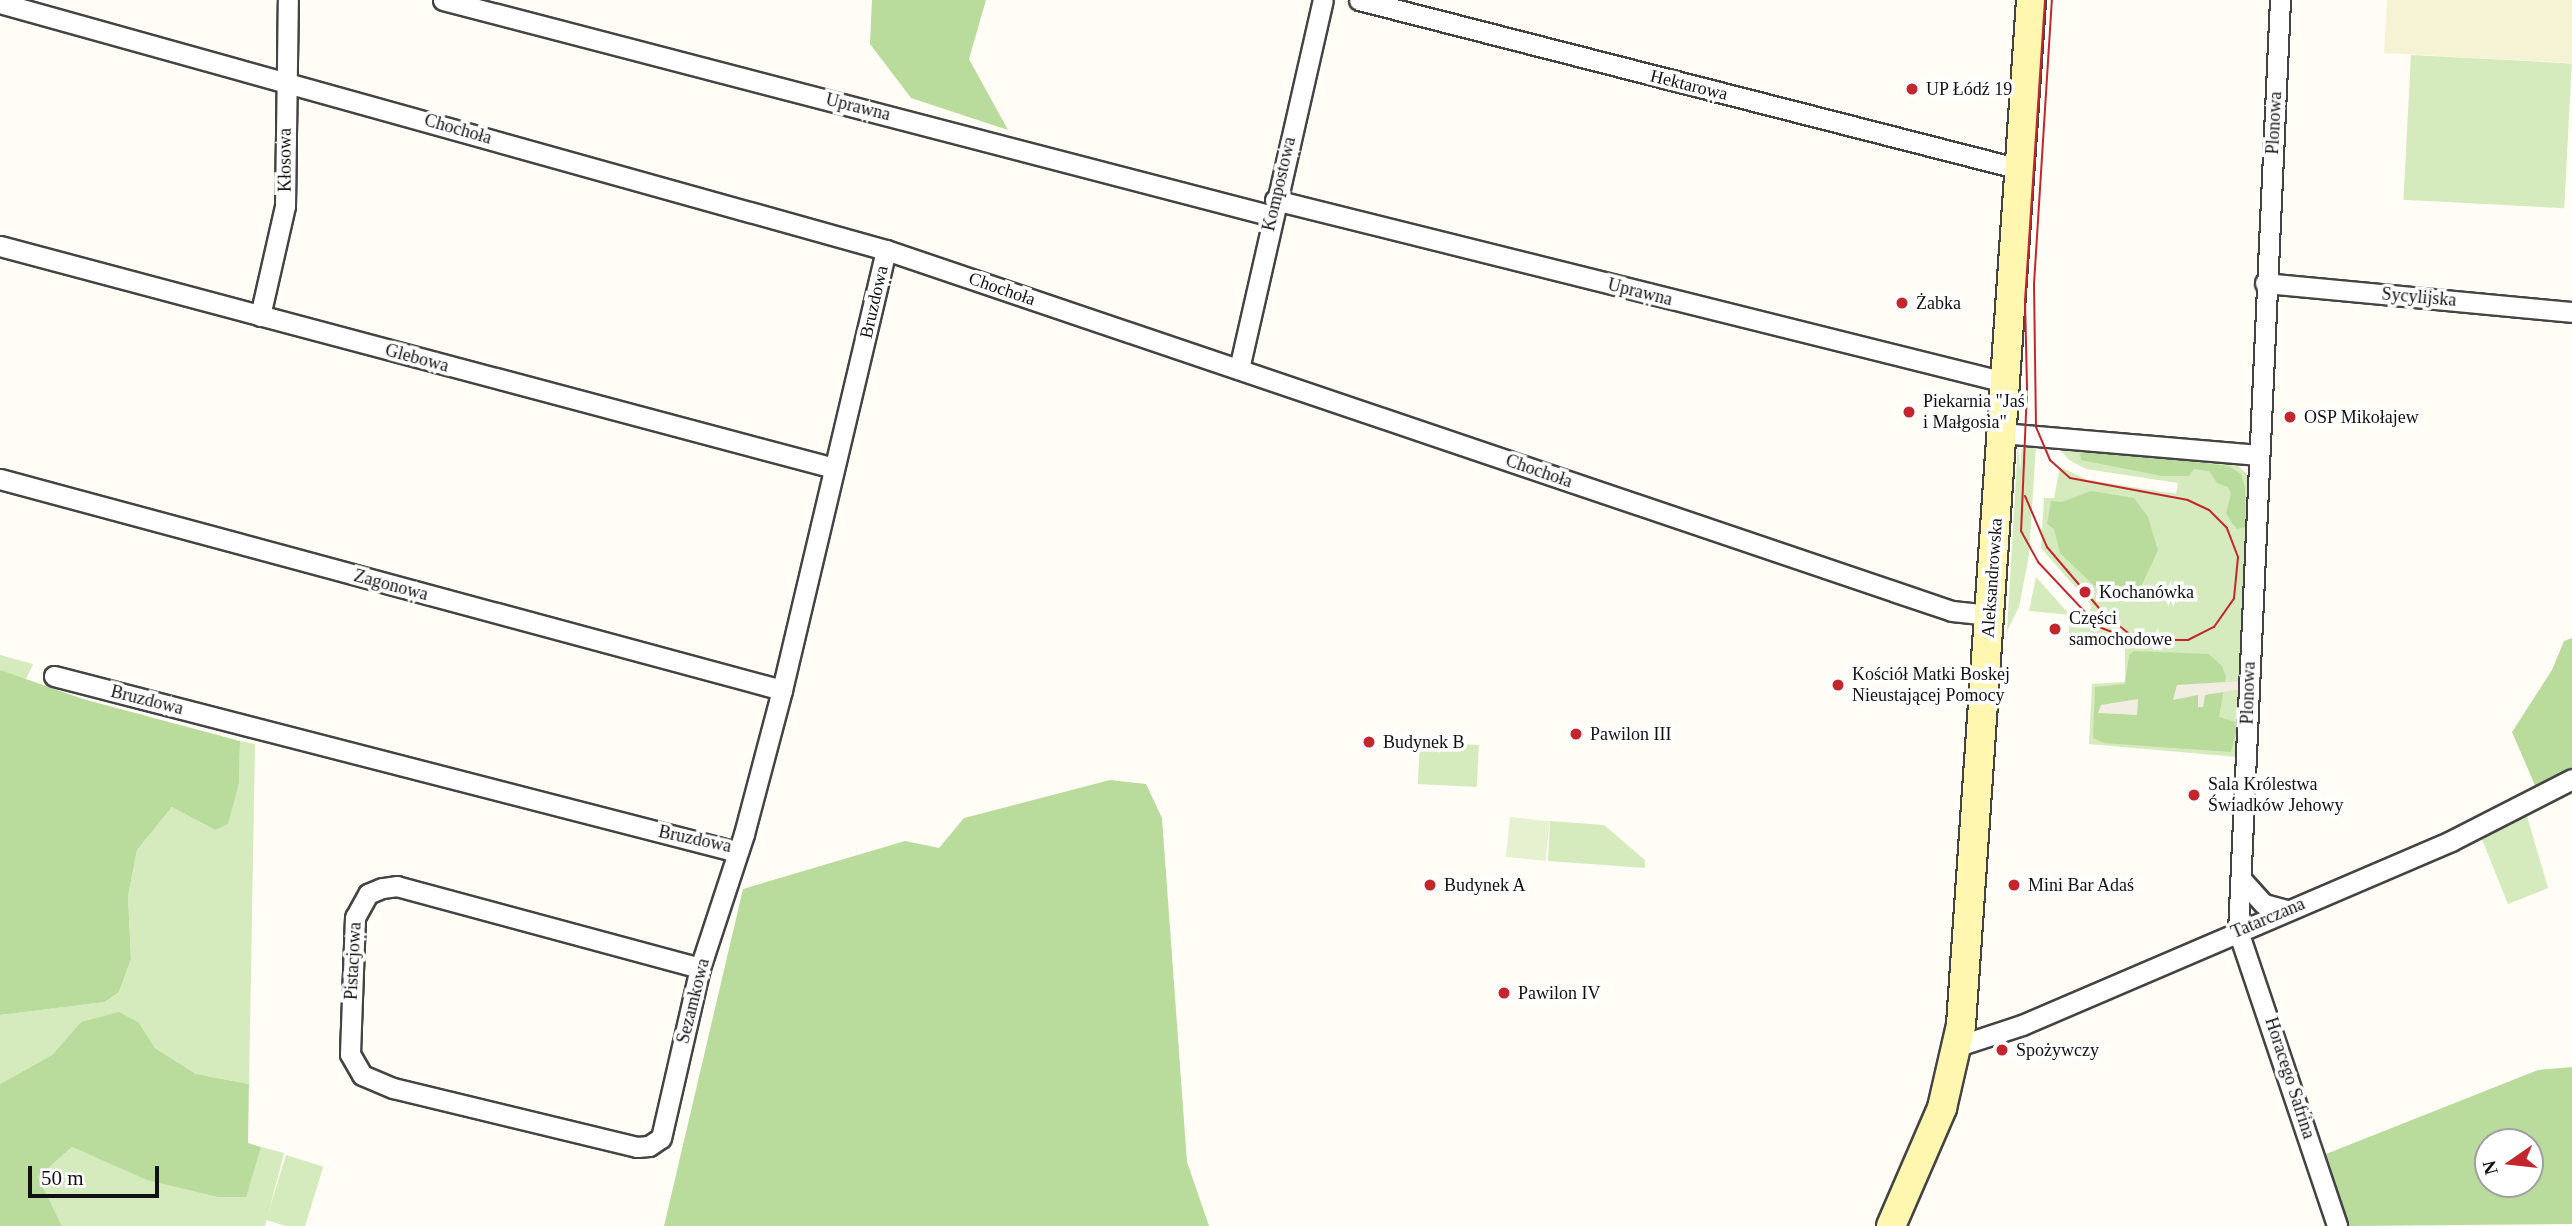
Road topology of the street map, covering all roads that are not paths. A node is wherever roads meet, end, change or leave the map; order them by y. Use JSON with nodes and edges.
{"nodes":[{"id":1,"x":288,"y":0,"type":"edge"},
{"id":2,"x":443,"y":0,"type":"edge"},
{"id":3,"x":1323,"y":0,"type":"edge"},
{"id":4,"x":1359,"y":0,"type":"edge"},
{"id":5,"x":2031,"y":0,"type":"edge"},
{"id":6,"x":2280,"y":0,"type":"edge"},
{"id":7,"x":0,"y":3,"type":"edge"},
{"id":8,"x":286,"y":81,"type":"junction"},
{"id":9,"x":2020,"y":169,"type":"junction"},
{"id":10,"x":1273,"y":208,"type":"junction"},
{"id":11,"x":0,"y":246,"type":"edge"},
{"id":12,"x":886,"y":250,"type":"junction"},
{"id":13,"x":2266,"y":283,"type":"junction"},
{"id":14,"x":2572,"y":312,"type":"edge"},
{"id":15,"x":260,"y":316,"type":"junction"},
{"id":16,"x":1239,"y":369,"type":"junction"},
{"id":17,"x":2005,"y":382,"type":"junction"},
{"id":18,"x":2002,"y":433,"type":"junction"},
{"id":19,"x":2258,"y":455,"type":"junction"},
{"id":20,"x":834,"y":468,"type":"junction"},
{"id":21,"x":0,"y":479,"type":"edge"},
{"id":22,"x":1990,"y":615,"type":"junction"},
{"id":23,"x":54,"y":676,"type":"dead end"},
{"id":24,"x":782,"y":690,"type":"junction"},
{"id":25,"x":2572,"y":779,"type":"edge"},
{"id":26,"x":737,"y":852,"type":"junction"},
{"id":27,"x":2243,"y":881,"type":"junction"},
{"id":28,"x":2286,"y":911,"type":"junction"},
{"id":29,"x":2238,"y":931,"type":"junction"},
{"id":30,"x":700,"y":968,"type":"junction"},
{"id":31,"x":1958,"y":1046,"type":"junction"},
{"id":32,"x":649,"y":1146,"type":"joint"},
{"id":33,"x":1891,"y":1226,"type":"edge"},
{"id":34,"x":2337,"y":1226,"type":"edge"}],
"edges":[{"from":1,"to":8,"type":"street","name":"Kłosowa"},
{"from":2,"to":10,"type":"street","name":"Uprawna"},
{"from":3,"to":10,"type":"street","name":"Kompostowa"},
{"from":4,"to":9,"type":"street","name":"Hektarowa"},
{"from":5,"to":9,"type":"main road","name":"Aleksandrowska"},
{"from":6,"to":13,"type":"street","name":"Plonowa"},
{"from":7,"to":8,"type":"street","name":"Chochoła"},
{"from":8,"to":12,"type":"street","name":"Chochoła"},
{"from":8,"to":15,"type":"street","name":"Kłosowa"},
{"from":9,"to":17,"type":"main road","name":"Aleksandrowska"},
{"from":10,"to":16,"type":"street","name":"Kompostowa"},
{"from":10,"to":17,"type":"street","name":"Uprawna"},
{"from":11,"to":15,"type":"street","name":"Glebowa"},
{"from":12,"to":16,"type":"street","name":"Chochoła"},
{"from":12,"to":20,"type":"street","name":"Bruzdowa"},
{"from":13,"to":14,"type":"street","name":"Sycylijska"},
{"from":13,"to":19,"type":"street","name":"Plonowa"},
{"from":15,"to":20,"type":"street","name":"Glebowa"},
{"from":16,"to":22,"type":"street","name":"Chochoła"},
{"from":17,"to":18,"type":"main road","name":"Aleksandrowska"},
{"from":18,"to":19,"type":"street"},
{"from":18,"to":22,"type":"main road","name":"Aleksandrowska"},
{"from":19,"to":27,"type":"street","name":"Plonowa"},
{"from":20,"to":24,"type":"street","name":"Bruzdowa"},
{"from":21,"to":24,"type":"street","name":"Zagonowa"},
{"from":22,"to":31,"type":"main road","name":"Aleksandrowska"},
{"from":23,"to":26,"type":"street","name":"Bruzdowa"},
{"from":24,"to":26,"type":"street","name":"Bruzdowa"},
{"from":25,"to":28,"type":"street","name":"Tatarczana"},
{"from":26,"to":30,"type":"street","name":"Sezamkowa"},
{"from":27,"to":28,"type":"street"},
{"from":27,"to":29,"type":"street","name":"Plonowa"},
{"from":28,"to":29,"type":"street","name":"Tatarczana"},
{"from":29,"to":31,"type":"street","name":"Tatarczana"},
{"from":29,"to":34,"type":"street","name":"Horacego Safrina"},
{"from":30,"to":32,"type":"street","name":"Sezamkowa"},
{"from":30,"to":32,"type":"street","name":"Pistacjowa"},
{"from":31,"to":33,"type":"main road","name":"Aleksandrowska"}]}
